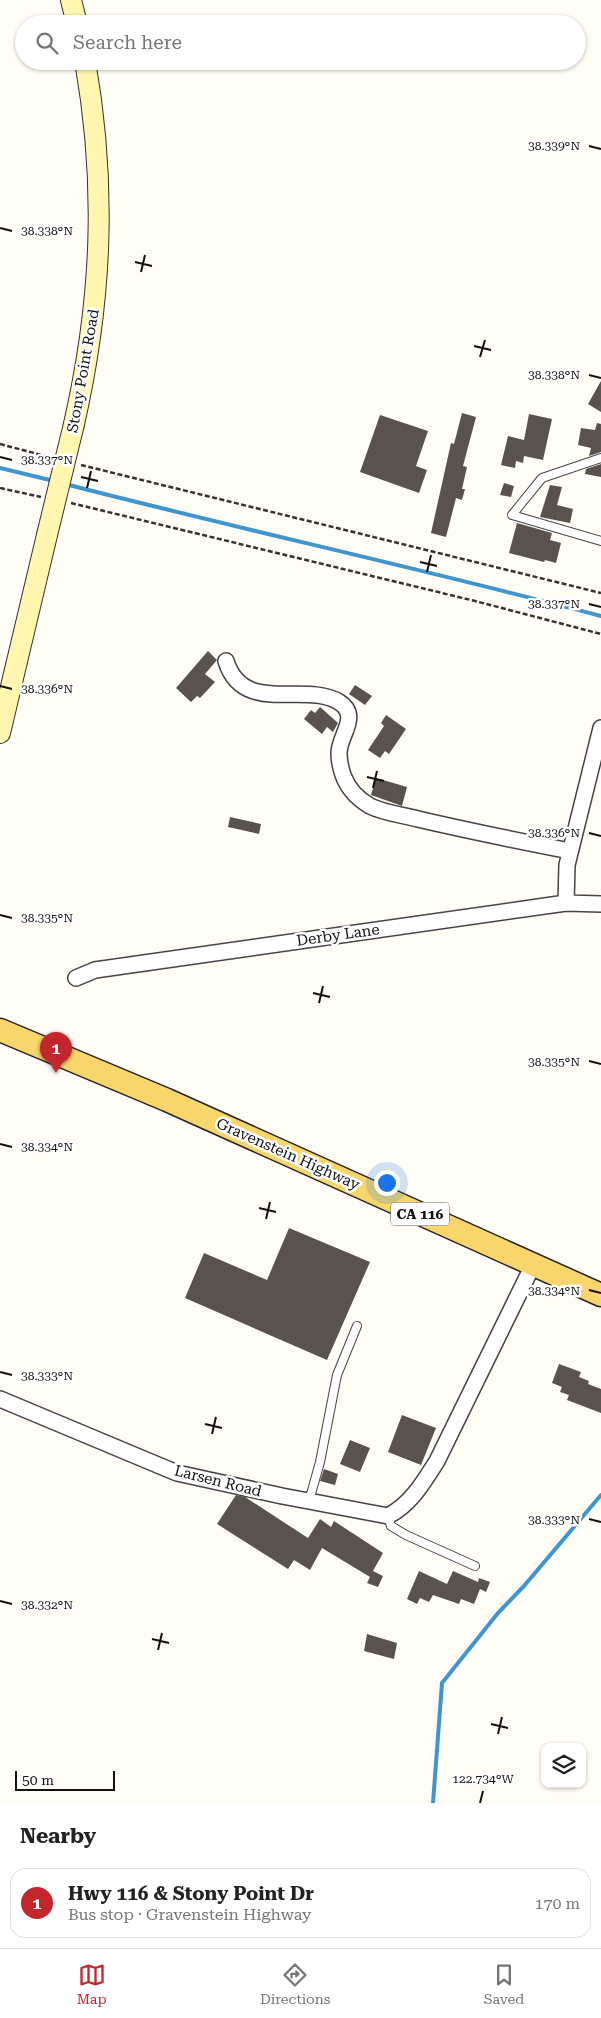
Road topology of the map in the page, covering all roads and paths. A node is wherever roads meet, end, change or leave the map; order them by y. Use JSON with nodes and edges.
{"nodes":[{"id":1,"x":71,"y":0,"type":"edge"},
{"id":2,"x":75,"y":15,"type":"edge"},
{"id":3,"x":86,"y":70,"type":"edge"},
{"id":4,"x":601,"y":458,"type":"edge"},
{"id":5,"x":120,"y":475,"type":"dead end"},
{"id":6,"x":0,"y":488,"type":"edge"},
{"id":7,"x":44,"y":498,"type":"dead end"},
{"id":8,"x":70,"y":503,"type":"dead end"},
{"id":9,"x":601,"y":541,"type":"edge"},
{"id":10,"x":601,"y":593,"type":"edge"},
{"id":11,"x":601,"y":634,"type":"edge"},
{"id":12,"x":226,"y":661,"type":"dead end"},
{"id":13,"x":601,"y":728,"type":"edge"},
{"id":14,"x":0,"y":733,"type":"edge"},
{"id":15,"x":570,"y":851,"type":"junction"},
{"id":16,"x":566,"y":903,"type":"junction"},
{"id":17,"x":601,"y":904,"type":"edge"},
{"id":18,"x":76,"y":978,"type":"dead end"},
{"id":19,"x":0,"y":1030,"type":"edge"},
{"id":20,"x":533,"y":1265,"type":"junction"},
{"id":21,"x":601,"y":1295,"type":"edge"},
{"id":22,"x":357,"y":1326,"type":"dead end"},
{"id":23,"x":0,"y":1399,"type":"edge"},
{"id":24,"x":309,"y":1501,"type":"junction"},
{"id":25,"x":388,"y":1516,"type":"junction"},
{"id":26,"x":475,"y":1566,"type":"dead end"}],
"edges":[{"from":1,"to":2,"type":"main road"},
{"from":3,"to":14,"type":"main road","name":"Stony Point Road","bridge":true},
{"from":4,"to":9,"type":"lane"},
{"from":5,"to":10,"type":"path"},
{"from":6,"to":7,"type":"path"},
{"from":8,"to":11,"type":"path"},
{"from":12,"to":15,"type":"street"},
{"from":13,"to":15,"type":"street"},
{"from":15,"to":16,"type":"street"},
{"from":16,"to":17,"type":"street","name":"Derby Lane"},
{"from":16,"to":18,"type":"street","name":"Derby Lane"},
{"from":19,"to":20,"type":"main road","name":"Gravenstein Highway","number":"CA 116"},
{"from":20,"to":21,"type":"main road","name":"Gravenstein Highway","number":"CA 116"},
{"from":20,"to":25,"type":"street"},
{"from":22,"to":24,"type":"lane"},
{"from":23,"to":24,"type":"street","name":"Larsen Road"},
{"from":24,"to":25,"type":"street","name":"Larsen Road"},
{"from":25,"to":26,"type":"lane"}]}
